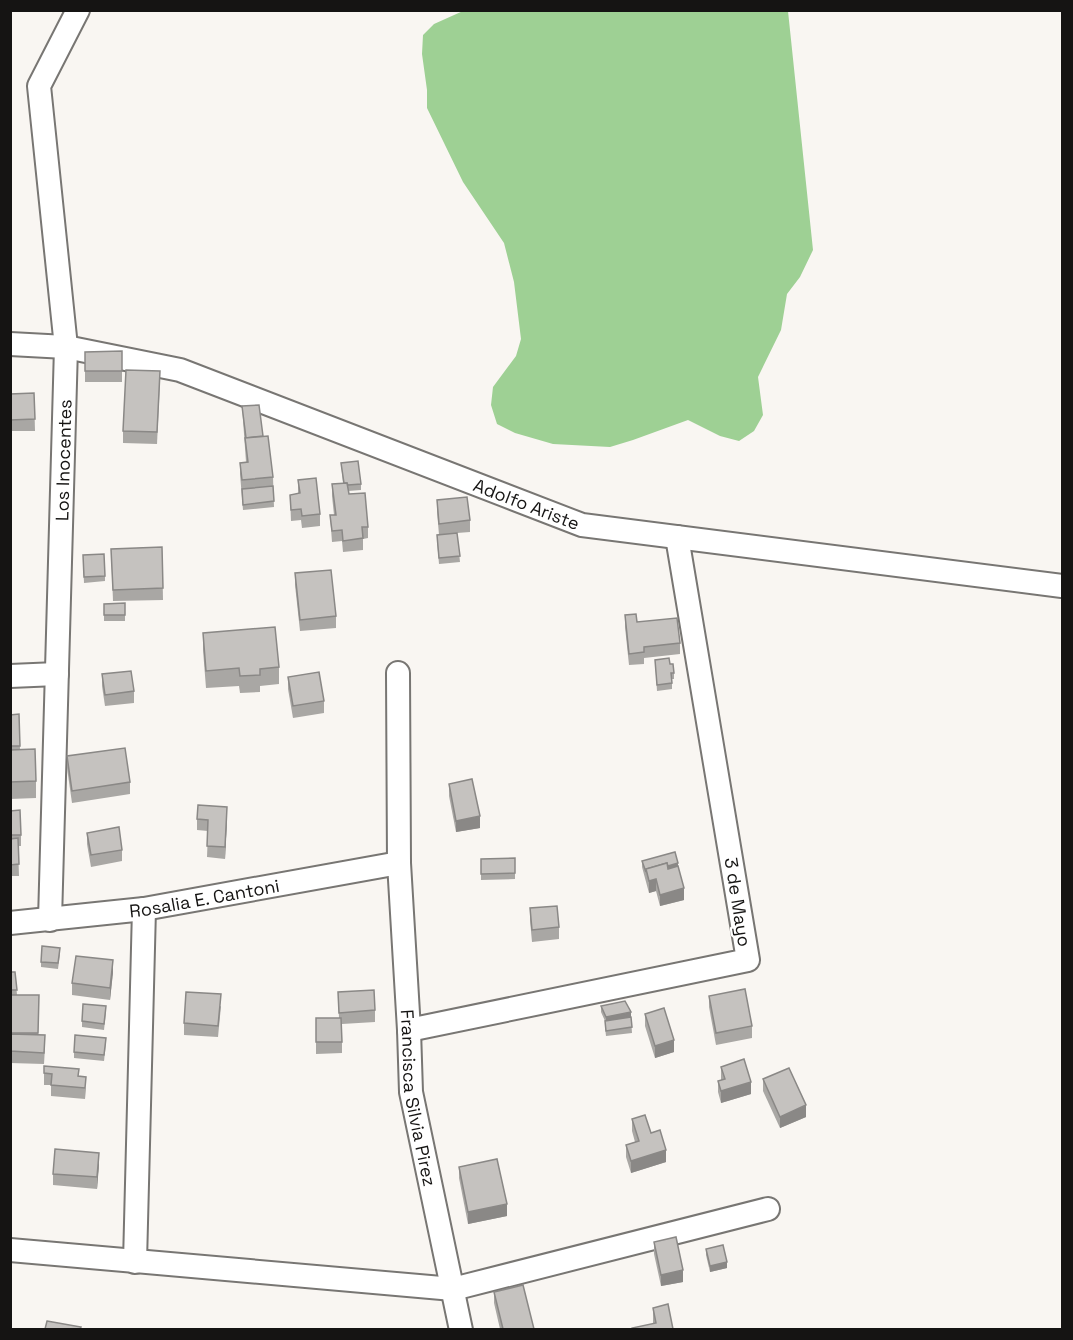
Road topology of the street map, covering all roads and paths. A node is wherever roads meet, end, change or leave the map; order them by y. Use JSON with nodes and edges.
{"nodes":[{"id":1,"x":78,"y":10,"type":"edge"},
{"id":2,"x":10,"y":345,"type":"edge"},
{"id":3,"x":66,"y":347,"type":"junction"},
{"id":4,"x":677,"y":537,"type":"junction"},
{"id":5,"x":1062,"y":586,"type":"edge"},
{"id":6,"x":398,"y":673,"type":"dead end"},
{"id":7,"x":57,"y":674,"type":"junction"},
{"id":8,"x":10,"y":676,"type":"edge"},
{"id":9,"x":399,"y":863,"type":"junction"},
{"id":10,"x":144,"y":909,"type":"junction"},
{"id":11,"x":50,"y":920,"type":"junction"},
{"id":12,"x":10,"y":923,"type":"edge"},
{"id":13,"x":409,"y":1030,"type":"junction"},
{"id":14,"x":768,"y":1209,"type":"dead end"},
{"id":15,"x":10,"y":1250,"type":"edge"},
{"id":16,"x":135,"y":1262,"type":"junction"},
{"id":17,"x":453,"y":1289,"type":"junction"},
{"id":18,"x":461,"y":1329,"type":"edge"}],
"edges":[{"from":1,"to":3,"type":"street","name":"Los Inocentes"},
{"from":2,"to":3,"type":"street","name":"Adolfo Ariste"},
{"from":3,"to":4,"type":"street","name":"Adolfo Ariste"},
{"from":3,"to":7,"type":"street","name":"Los Inocentes"},
{"from":4,"to":5,"type":"street","name":"Adolfo Ariste"},
{"from":4,"to":13,"type":"street","name":"3 de Mayo"},
{"from":6,"to":9,"type":"street","name":"Francisca Silvia Pirez"},
{"from":7,"to":8,"type":"street"},
{"from":7,"to":11,"type":"street","name":"Los Inocentes"},
{"from":9,"to":10,"type":"street","name":"Rosalia E. Cantoni"},
{"from":9,"to":13,"type":"street","name":"Francisca Silvia Pirez"},
{"from":10,"to":11,"type":"street","name":"Rosalia E. Cantoni"},
{"from":10,"to":16,"type":"street"},
{"from":11,"to":12,"type":"street","name":"Rosalia E. Cantoni"},
{"from":13,"to":17,"type":"street","name":"Francisca Silvia Pirez"},
{"from":14,"to":17,"type":"street"},
{"from":15,"to":16,"type":"street"},
{"from":16,"to":17,"type":"street"},
{"from":17,"to":18,"type":"street","name":"Francisca Silvia Pirez"}]}
